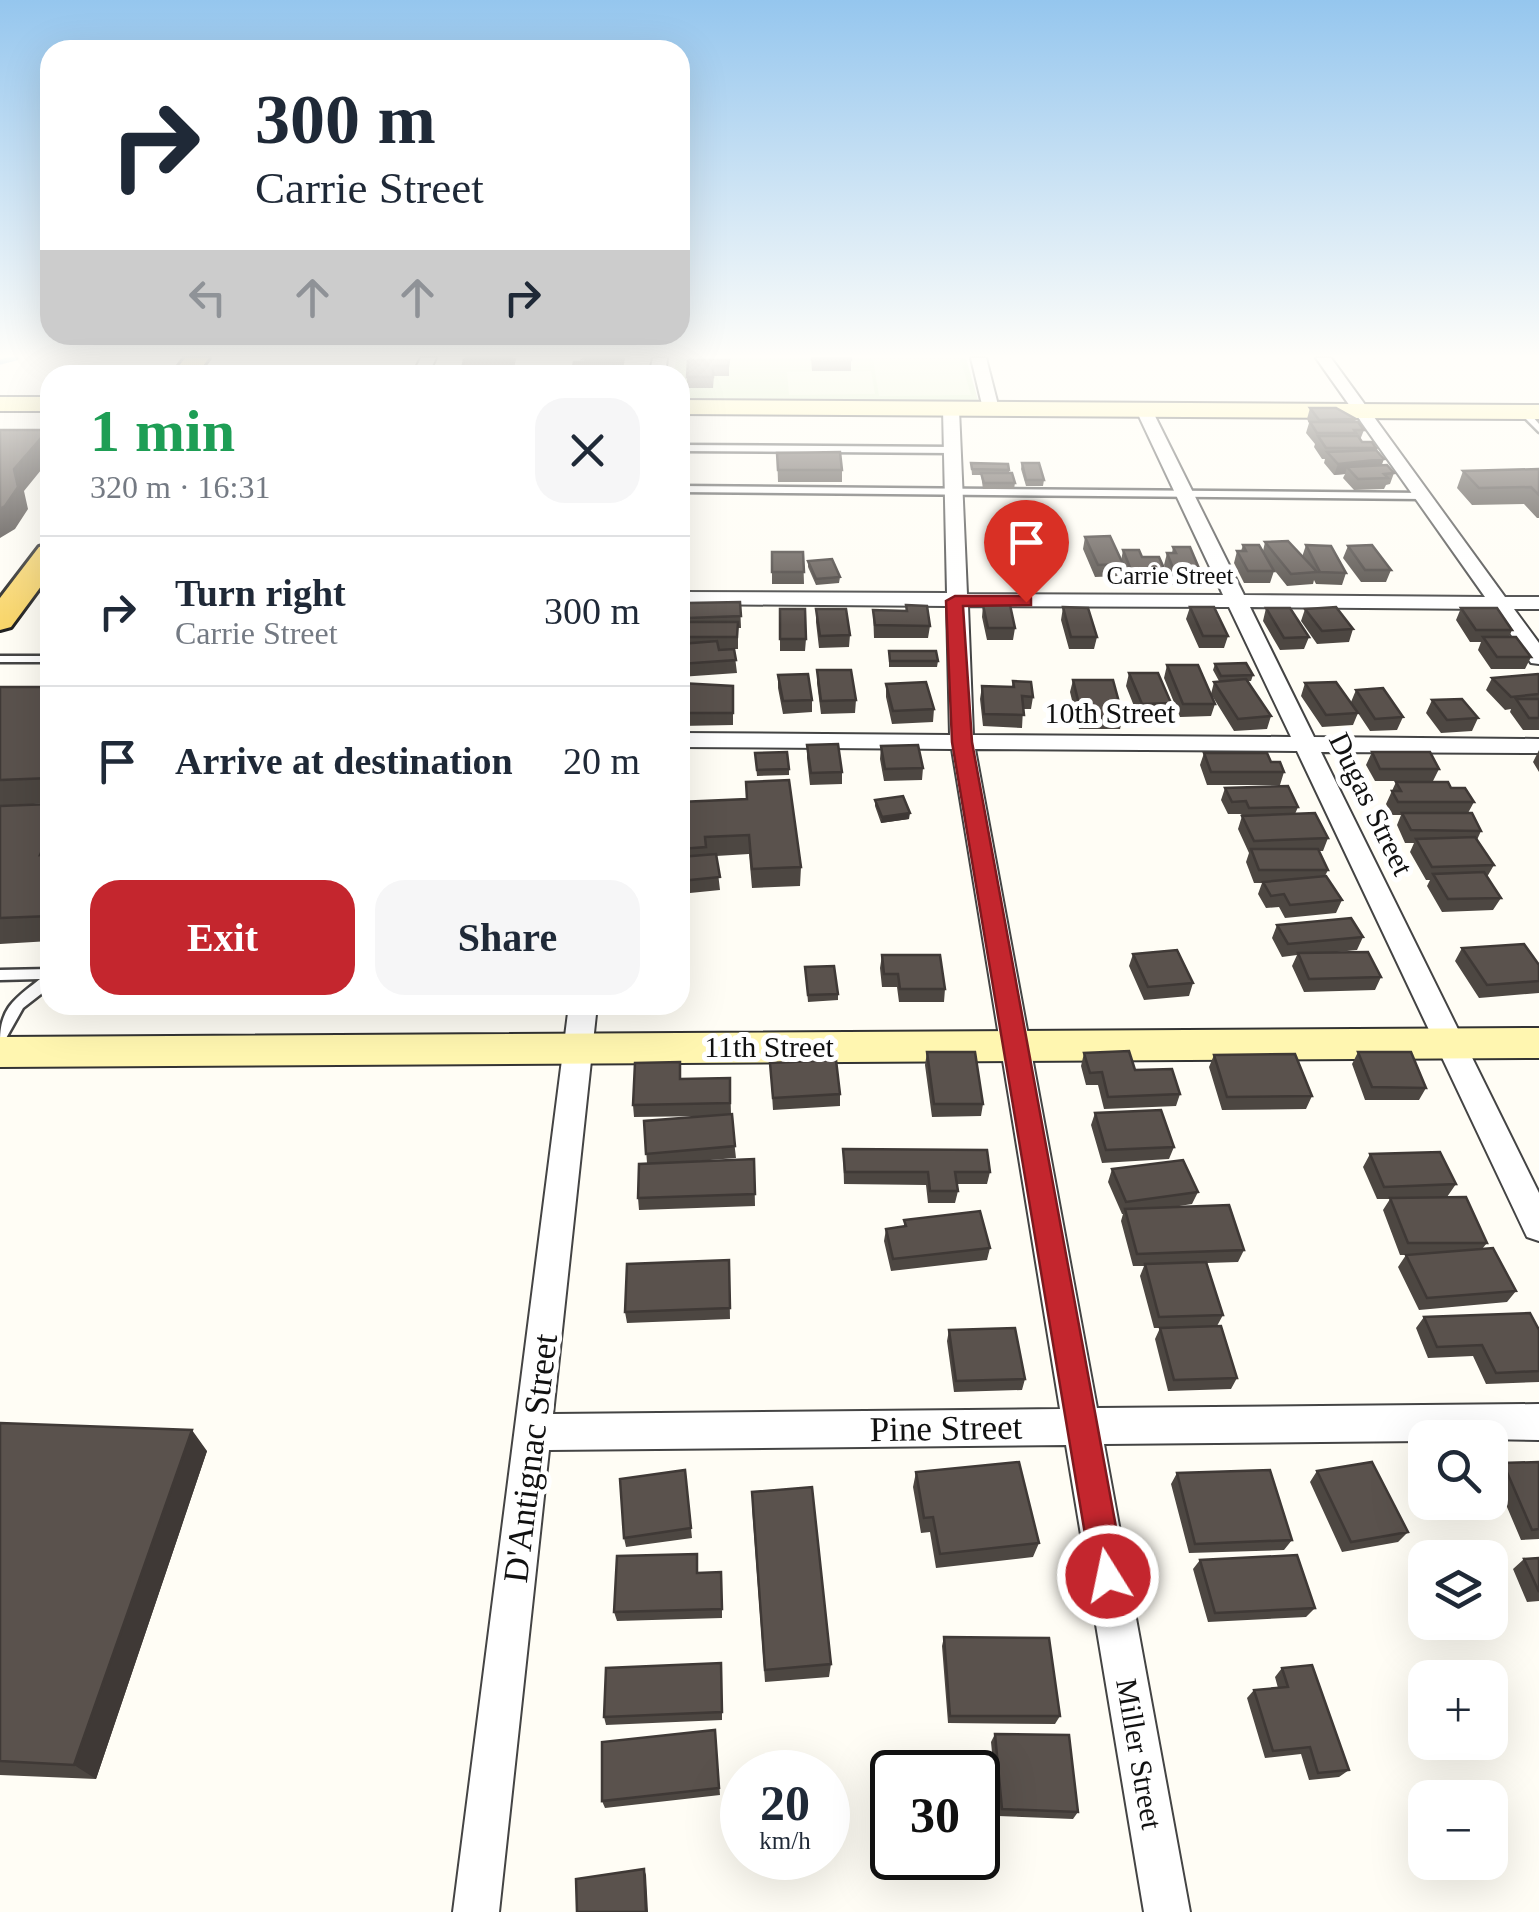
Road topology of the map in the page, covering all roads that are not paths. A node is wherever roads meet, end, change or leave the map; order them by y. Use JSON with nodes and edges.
{"nodes":[{"id":1,"x":1162,"y":447,"type":"edge"},
{"id":2,"x":1388,"y":447,"type":"edge"},
{"id":3,"x":690,"y":448,"type":"edge"},
{"id":4,"x":952,"y":450,"type":"joint"},
{"id":5,"x":690,"y":489,"type":"edge"},
{"id":6,"x":954,"y":493,"type":"junction"},
{"id":7,"x":1186,"y":495,"type":"junction"},
{"id":8,"x":1424,"y":496,"type":"junction"},
{"id":9,"x":40,"y":567,"type":"edge"},
{"id":10,"x":690,"y":598,"type":"edge"},
{"id":11,"x":955,"y":601,"type":"junction"},
{"id":12,"x":1238,"y":603,"type":"junction"},
{"id":13,"x":1500,"y":603,"type":"junction"},
{"id":14,"x":1539,"y":603,"type":"edge"},
{"id":15,"x":0,"y":620,"type":"edge"},
{"id":16,"x":1539,"y":658,"type":"edge"},
{"id":17,"x":40,"y":659,"type":"edge"},
{"id":18,"x":0,"y":660,"type":"edge"},
{"id":19,"x":690,"y":740,"type":"edge"},
{"id":20,"x":962,"y":742,"type":"junction"},
{"id":21,"x":1306,"y":744,"type":"junction"},
{"id":22,"x":1539,"y":746,"type":"edge"},
{"id":23,"x":0,"y":975,"type":"edge"},
{"id":24,"x":40,"y":977,"type":"edge"},
{"id":25,"x":40,"y":985,"type":"edge"},
{"id":26,"x":582,"y":1015,"type":"edge"},
{"id":27,"x":0,"y":1036,"type":"edge"},
{"id":28,"x":1539,"y":1043,"type":"edge"},
{"id":29,"x":1451,"y":1044,"type":"junction"},
{"id":30,"x":1016,"y":1046,"type":"junction"},
{"id":31,"x":578,"y":1048,"type":"junction"},
{"id":32,"x":0,"y":1052,"type":"edge"},
{"id":33,"x":1539,"y":1226,"type":"edge"},
{"id":34,"x":1539,"y":1422,"type":"edge"},
{"id":35,"x":1082,"y":1427,"type":"junction"},
{"id":36,"x":533,"y":1432,"type":"junction"},
{"id":37,"x":476,"y":1912,"type":"edge"},
{"id":38,"x":1167,"y":1912,"type":"edge"}],
"edges":[{"from":1,"to":7,"type":"street","name":"Dugas Street"},
{"from":2,"to":8,"type":"street"},
{"from":3,"to":4,"type":"lane"},
{"from":4,"to":6,"type":"street","name":"Miller Street"},
{"from":5,"to":6,"type":"lane"},
{"from":6,"to":7,"type":"lane"},
{"from":6,"to":11,"type":"street","name":"Miller Street"},
{"from":7,"to":8,"type":"lane"},
{"from":7,"to":12,"type":"street","name":"Dugas Street"},
{"from":8,"to":13,"type":"street"},
{"from":9,"to":15,"type":"main road"},
{"from":10,"to":11,"type":"street","name":"Carrie Street"},
{"from":11,"to":12,"type":"street","name":"Carrie Street"},
{"from":11,"to":20,"type":"street","name":"Miller Street"},
{"from":12,"to":13,"type":"street","name":"Carrie Street"},
{"from":12,"to":21,"type":"street","name":"Dugas Street"},
{"from":13,"to":14,"type":"street","name":"Carrie Street"},
{"from":13,"to":16,"type":"street"},
{"from":17,"to":18,"type":"lane"},
{"from":19,"to":20,"type":"street","name":"10th Street"},
{"from":20,"to":21,"type":"street","name":"10th Street"},
{"from":20,"to":30,"type":"street","name":"Miller Street"},
{"from":21,"to":22,"type":"street","name":"10th Street"},
{"from":21,"to":29,"type":"street","name":"Dugas Street"},
{"from":23,"to":24,"type":"lane"},
{"from":25,"to":27,"type":"lane"},
{"from":26,"to":31,"type":"street","name":"D'Antignac Street"},
{"from":28,"to":29,"type":"street","name":"11th Street"},
{"from":29,"to":30,"type":"street","name":"11th Street"},
{"from":29,"to":33,"type":"street","name":"Dugas Street"},
{"from":30,"to":31,"type":"street","name":"11th Street"},
{"from":30,"to":35,"type":"street","name":"Miller Street"},
{"from":31,"to":32,"type":"street","name":"11th Street"},
{"from":31,"to":36,"type":"street","name":"D'Antignac Street"},
{"from":34,"to":35,"type":"street","name":"Pine Street"},
{"from":35,"to":36,"type":"street","name":"Pine Street"},
{"from":35,"to":38,"type":"street","name":"Miller Street"},
{"from":36,"to":37,"type":"street","name":"D'Antignac Street"}]}
